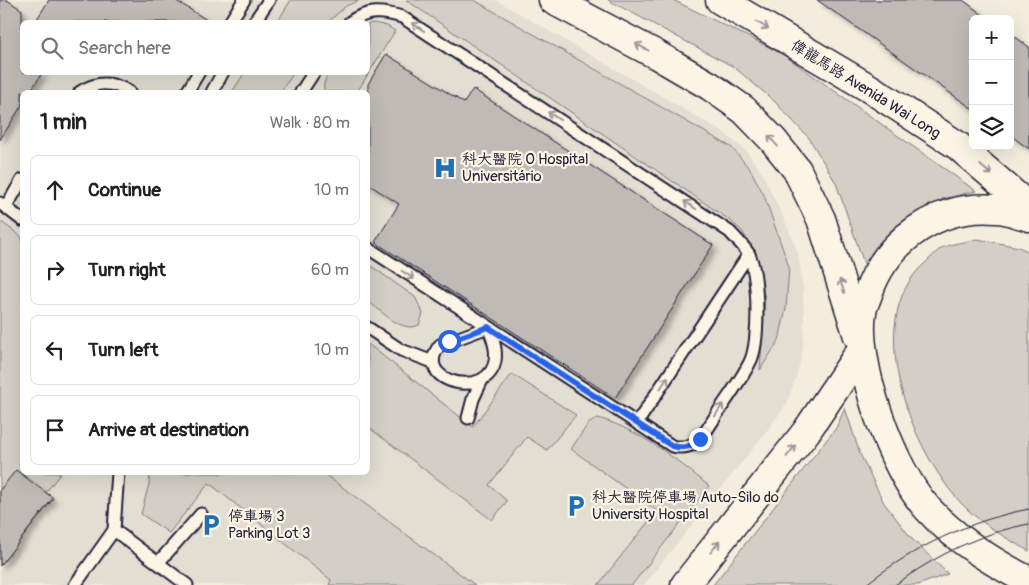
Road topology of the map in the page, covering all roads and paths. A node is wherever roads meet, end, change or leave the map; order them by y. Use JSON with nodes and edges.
{"nodes":[{"id":1,"x":244,"y":0,"type":"edge"},
{"id":2,"x":269,"y":0,"type":"edge"},
{"id":3,"x":553,"y":0,"type":"edge"},
{"id":4,"x":720,"y":0,"type":"edge"},
{"id":5,"x":231,"y":20,"type":"edge"},
{"id":6,"x":255,"y":20,"type":"edge"},
{"id":7,"x":354,"y":20,"type":"edge"},
{"id":8,"x":197,"y":75,"type":"edge"},
{"id":9,"x":221,"y":75,"type":"edge"},
{"id":10,"x":312,"y":75,"type":"edge"},
{"id":11,"x":83,"y":90,"type":"edge"},
{"id":12,"x":125,"y":90,"type":"edge"},
{"id":13,"x":188,"y":90,"type":"edge"},
{"id":14,"x":213,"y":90,"type":"edge"},
{"id":15,"x":302,"y":90,"type":"edge"},
{"id":16,"x":20,"y":183,"type":"edge"},
{"id":17,"x":3,"y":205,"type":"edge"},
{"id":18,"x":1029,"y":207,"type":"edge"},
{"id":19,"x":1029,"y":217,"type":"edge"},
{"id":20,"x":20,"y":218,"type":"edge"},
{"id":21,"x":370,"y":249,"type":"edge"},
{"id":22,"x":748,"y":254,"type":"junction"},
{"id":23,"x":488,"y":327,"type":"junction"},
{"id":24,"x":370,"y":329,"type":"edge"},
{"id":25,"x":862,"y":349,"type":"junction"},
{"id":26,"x":433,"y":362,"type":"junction"},
{"id":27,"x":482,"y":380,"type":"junction"},
{"id":28,"x":468,"y":418,"type":"dead end"},
{"id":29,"x":637,"y":423,"type":"junction"},
{"id":30,"x":118,"y":475,"type":"edge"},
{"id":31,"x":201,"y":514,"type":"dead end"},
{"id":32,"x":114,"y":530,"type":"junction"},
{"id":33,"x":158,"y":563,"type":"junction"},
{"id":34,"x":1029,"y":581,"type":"edge"},
{"id":35,"x":75,"y":585,"type":"edge"},
{"id":36,"x":187,"y":585,"type":"edge"},
{"id":37,"x":685,"y":585,"type":"edge"}],
"edges":[{"from":1,"to":5,"type":"lane"},
{"from":2,"to":6,"type":"lane"},
{"from":25,"to":3,"type":"main road","one_way":true},
{"from":4,"to":18,"type":"main road","name":"偉龍馬路 Avenida Wai Long","one_way":true},
{"from":22,"to":7,"type":"lane","one_way":true},
{"from":8,"to":13,"type":"lane"},
{"from":9,"to":14,"type":"lane"},
{"from":10,"to":15,"type":"lane"},
{"from":11,"to":12,"type":"lane"},
{"from":16,"to":17,"type":"lane"},
{"from":17,"to":20,"type":"lane"},
{"from":19,"to":25,"type":"main road"},
{"from":21,"to":23,"type":"lane","one_way":true},
{"from":29,"to":22,"type":"lane","one_way":true},
{"from":29,"to":22,"type":"lane","one_way":true},
{"from":23,"to":26,"type":"lane"},
{"from":23,"to":27,"type":"lane"},
{"from":23,"to":29,"type":"lane"},
{"from":24,"to":26,"type":"lane"},
{"from":25,"to":34,"type":"main road"},
{"from":37,"to":25,"type":"main road","one_way":true},
{"from":26,"to":27,"type":"lane"},
{"from":27,"to":28,"type":"lane"},
{"from":30,"to":32,"type":"lane"},
{"from":31,"to":33,"type":"lane"},
{"from":32,"to":33,"type":"lane"},
{"from":32,"to":35,"type":"lane"},
{"from":33,"to":36,"type":"lane"}]}
